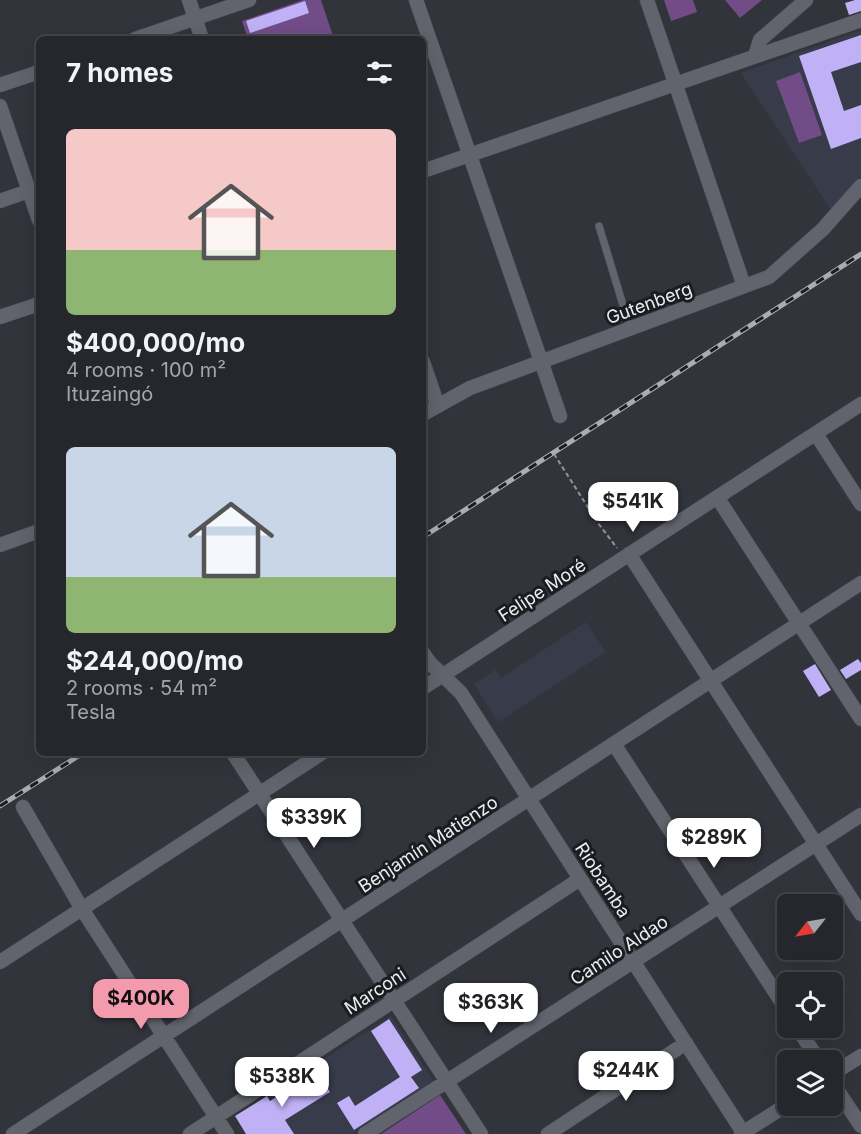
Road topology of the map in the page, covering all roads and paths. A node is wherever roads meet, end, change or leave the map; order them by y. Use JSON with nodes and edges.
{"nodes":[{"id":1,"x":189,"y":0,"type":"edge"},
{"id":2,"x":249,"y":0,"type":"edge"},
{"id":3,"x":416,"y":0,"type":"edge"},
{"id":4,"x":647,"y":0,"type":"edge"},
{"id":5,"x":806,"y":0,"type":"edge"},
{"id":6,"x":195,"y":19,"type":"junction"},
{"id":7,"x":861,"y":20,"type":"edge"},
{"id":8,"x":144,"y":36,"type":"edge"},
{"id":9,"x":200,"y":36,"type":"edge"},
{"id":10,"x":755,"y":56,"type":"junction"},
{"id":11,"x":36,"y":73,"type":"edge"},
{"id":12,"x":676,"y":84,"type":"junction"},
{"id":13,"x":0,"y":85,"type":"edge"},
{"id":14,"x":0,"y":106,"type":"edge"},
{"id":15,"x":470,"y":155,"type":"junction"},
{"id":16,"x":426,"y":170,"type":"edge"},
{"id":17,"x":861,"y":186,"type":"edge"},
{"id":18,"x":29,"y":191,"type":"junction"},
{"id":19,"x":0,"y":201,"type":"edge"},
{"id":20,"x":36,"y":211,"type":"edge"},
{"id":21,"x":599,"y":226,"type":"dead end"},
{"id":22,"x":744,"y":286,"type":"junction"},
{"id":23,"x":36,"y":305,"type":"edge"},
{"id":24,"x":0,"y":317,"type":"edge"},
{"id":25,"x":630,"y":328,"type":"junction"},
{"id":26,"x":541,"y":362,"type":"junction"},
{"id":27,"x":426,"y":371,"type":"edge"},
{"id":28,"x":861,"y":404,"type":"edge"},
{"id":29,"x":438,"y":406,"type":"junction"},
{"id":30,"x":426,"y":412,"type":"edge"},
{"id":31,"x":560,"y":416,"type":"dead end"},
{"id":32,"x":816,"y":434,"type":"junction"},
{"id":33,"x":554,"y":454,"type":"dead end"},
{"id":34,"x":717,"y":497,"type":"junction"},
{"id":35,"x":861,"y":504,"type":"edge"},
{"id":36,"x":36,"y":532,"type":"edge"},
{"id":37,"x":0,"y":545,"type":"edge"},
{"id":38,"x":627,"y":556,"type":"junction"},
{"id":39,"x":861,"y":583,"type":"edge"},
{"id":40,"x":799,"y":623,"type":"junction"},
{"id":41,"x":426,"y":657,"type":"edge"},
{"id":42,"x":442,"y":676,"type":"junction"},
{"id":43,"x":711,"y":681,"type":"junction"},
{"id":44,"x":426,"y":686,"type":"edge"},
{"id":45,"x":861,"y":719,"type":"edge"},
{"id":46,"x":614,"y":744,"type":"junction"},
{"id":47,"x":235,"y":756,"type":"edge"},
{"id":48,"x":317,"y":756,"type":"edge"},
{"id":49,"x":260,"y":794,"type":"junction"},
{"id":50,"x":529,"y":799,"type":"junction"},
{"id":51,"x":23,"y":807,"type":"dead end"},
{"id":52,"x":861,"y":814,"type":"edge"},
{"id":53,"x":816,"y":844,"type":"junction"},
{"id":54,"x":580,"y":879,"type":"junction"},
{"id":55,"x":719,"y":906,"type":"junction"},
{"id":56,"x":82,"y":909,"type":"junction"},
{"id":57,"x":861,"y":914,"type":"edge"},
{"id":58,"x":343,"y":921,"type":"junction"},
{"id":59,"x":634,"y":961,"type":"junction"},
{"id":60,"x":0,"y":962,"type":"edge"},
{"id":61,"x":777,"y":995,"type":"edge"},
{"id":62,"x":394,"y":1000,"type":"junction"},
{"id":63,"x":164,"y":1036,"type":"junction"},
{"id":64,"x":686,"y":1043,"type":"junction"},
{"id":65,"x":861,"y":1056,"type":"edge"},
{"id":66,"x":843,"y":1067,"type":"edge"},
{"id":67,"x":447,"y":1082,"type":"junction"},
{"id":68,"x":843,"y":1099,"type":"edge"},
{"id":69,"x":777,"y":1111,"type":"edge"},
{"id":70,"x":216,"y":1117,"type":"junction"},
{"id":71,"x":861,"y":1126,"type":"edge"},
{"id":72,"x":743,"y":1133,"type":"edge"},
{"id":73,"x":13,"y":1134,"type":"edge"},
{"id":74,"x":190,"y":1134,"type":"edge"},
{"id":75,"x":227,"y":1134,"type":"edge"},
{"id":76,"x":365,"y":1134,"type":"edge"},
{"id":77,"x":481,"y":1134,"type":"edge"},
{"id":78,"x":548,"y":1134,"type":"edge"}],
"edges":[{"from":1,"to":6,"type":"street"},
{"from":2,"to":6,"type":"street"},
{"from":3,"to":15,"type":"street"},
{"from":4,"to":12,"type":"street"},
{"from":5,"to":10,"type":"street"},
{"from":6,"to":8,"type":"street"},
{"from":6,"to":9,"type":"street"},
{"from":7,"to":10,"type":"street"},
{"from":10,"to":12,"type":"street"},
{"from":11,"to":13,"type":"street"},
{"from":12,"to":15,"type":"street"},
{"from":12,"to":22,"type":"street"},
{"from":14,"to":18,"type":"street"},
{"from":15,"to":16,"type":"street"},
{"from":15,"to":26,"type":"street"},
{"from":17,"to":22,"type":"street","name":"Gutenberg"},
{"from":18,"to":19,"type":"street"},
{"from":18,"to":20,"type":"street"},
{"from":21,"to":25,"type":"lane"},
{"from":22,"to":25,"type":"street","name":"Gutenberg"},
{"from":23,"to":24,"type":"street"},
{"from":25,"to":26,"type":"street","name":"Gutenberg"},
{"from":26,"to":29,"type":"street","name":"Gutenberg"},
{"from":26,"to":31,"type":"street"},
{"from":27,"to":29,"type":"street"},
{"from":28,"to":32,"type":"street","name":"Felipe Moré"},
{"from":29,"to":30,"type":"street","name":"Gutenberg"},
{"from":32,"to":34,"type":"street","name":"Felipe Moré"},
{"from":32,"to":35,"type":"street"},
{"from":33,"to":38,"type":"path"},
{"from":34,"to":38,"type":"street","name":"Felipe Moré"},
{"from":34,"to":40,"type":"street"},
{"from":36,"to":37,"type":"street"},
{"from":38,"to":42,"type":"street","name":"Felipe Moré"},
{"from":38,"to":43,"type":"street"},
{"from":39,"to":40,"type":"street","name":"Benjamín Matienzo"},
{"from":40,"to":43,"type":"street","name":"Benjamín Matienzo"},
{"from":40,"to":45,"type":"street"},
{"from":41,"to":42,"type":"street","name":"Riobamba"},
{"from":42,"to":44,"type":"street","name":"Felipe Moré"},
{"from":42,"to":50,"type":"street","name":"Riobamba"},
{"from":43,"to":46,"type":"street","name":"Benjamín Matienzo"},
{"from":43,"to":53,"type":"street"},
{"from":46,"to":50,"type":"street","name":"Benjamín Matienzo"},
{"from":46,"to":55,"type":"street"},
{"from":47,"to":49,"type":"street"},
{"from":48,"to":49,"type":"street"},
{"from":49,"to":56,"type":"street"},
{"from":49,"to":58,"type":"street"},
{"from":50,"to":54,"type":"street","name":"Riobamba"},
{"from":50,"to":58,"type":"street","name":"Benjamín Matienzo"},
{"from":51,"to":56,"type":"street"},
{"from":52,"to":53,"type":"street","name":"Camilo Aldao"},
{"from":53,"to":55,"type":"street","name":"Camilo Aldao"},
{"from":53,"to":57,"type":"street"},
{"from":54,"to":59,"type":"street","name":"Riobamba"},
{"from":54,"to":62,"type":"street","name":"Marconi"},
{"from":55,"to":59,"type":"street","name":"Camilo Aldao"},
{"from":55,"to":61,"type":"street"},
{"from":56,"to":60,"type":"street"},
{"from":56,"to":63,"type":"street"},
{"from":58,"to":62,"type":"street"},
{"from":58,"to":63,"type":"street","name":"Benjamín Matienzo"},
{"from":59,"to":64,"type":"street","name":"Riobamba"},
{"from":59,"to":67,"type":"street","name":"Camilo Aldao"},
{"from":62,"to":67,"type":"street"},
{"from":62,"to":70,"type":"street","name":"Marconi"},
{"from":63,"to":70,"type":"street"},
{"from":63,"to":73,"type":"street","name":"Benjamín Matienzo"},
{"from":64,"to":72,"type":"street","name":"Riobamba"},
{"from":64,"to":78,"type":"street"},
{"from":65,"to":66,"type":"street"},
{"from":67,"to":76,"type":"street","name":"Camilo Aldao"},
{"from":67,"to":77,"type":"street"},
{"from":68,"to":71,"type":"street"},
{"from":69,"to":72,"type":"street"},
{"from":70,"to":74,"type":"street","name":"Marconi"},
{"from":70,"to":75,"type":"street"}]}
